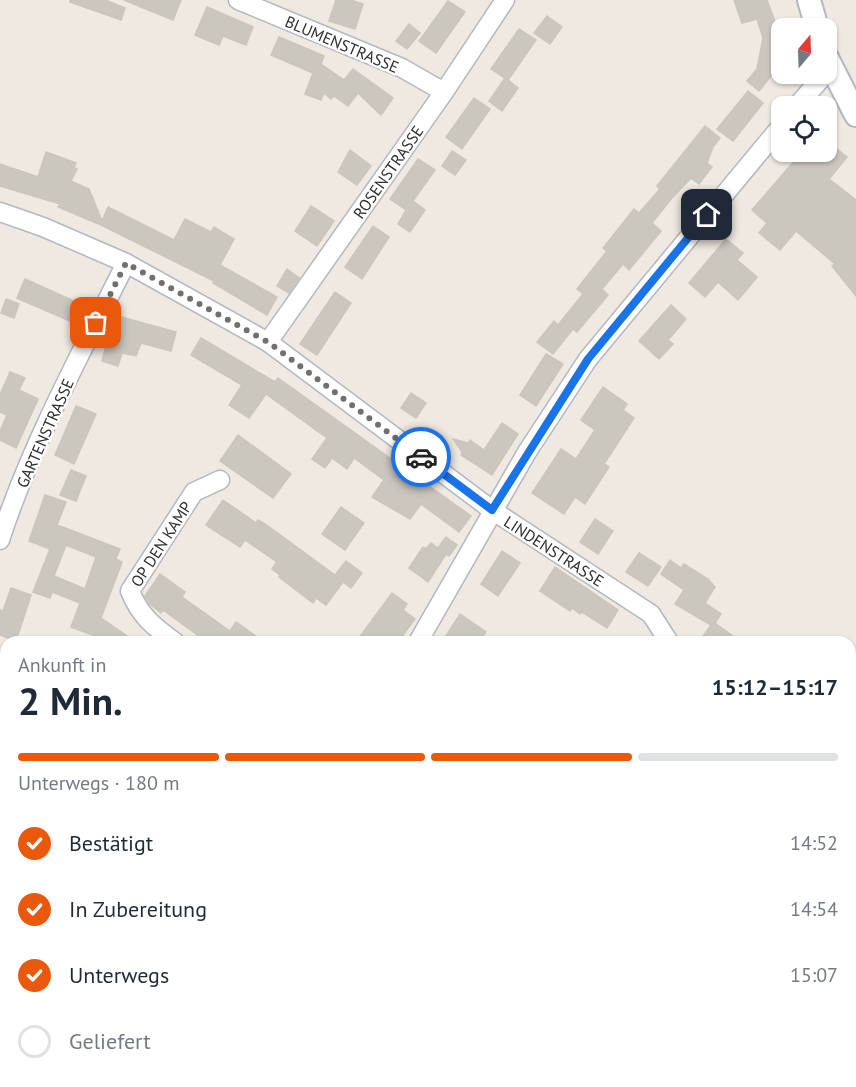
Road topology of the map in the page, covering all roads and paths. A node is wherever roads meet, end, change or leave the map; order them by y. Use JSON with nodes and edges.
{"nodes":[{"id":1,"x":238,"y":0,"type":"edge"},
{"id":2,"x":506,"y":0,"type":"edge"},
{"id":3,"x":809,"y":0,"type":"edge"},
{"id":4,"x":814,"y":18,"type":"edge"},
{"id":5,"x":813,"y":84,"type":"edge"},
{"id":6,"x":837,"y":84,"type":"edge"},
{"id":7,"x":444,"y":92,"type":"junction"},
{"id":8,"x":804,"y":96,"type":"edge"},
{"id":9,"x":856,"y":115,"type":"edge"},
{"id":10,"x":771,"y":138,"type":"edge"},
{"id":11,"x":0,"y":212,"type":"edge"},
{"id":12,"x":126,"y":263,"type":"junction"},
{"id":13,"x":268,"y":342,"type":"junction"},
{"id":14,"x":220,"y":480,"type":"dead end"},
{"id":15,"x":492,"y":510,"type":"junction"},
{"id":16,"x":0,"y":540,"type":"edge"},
{"id":17,"x":168,"y":636,"type":"edge"},
{"id":18,"x":421,"y":636,"type":"edge"},
{"id":19,"x":665,"y":636,"type":"edge"}],
"edges":[{"from":1,"to":7,"type":"street","name":"BLUMENSTRASSE"},
{"from":2,"to":7,"type":"street","name":"ROSENSTRASSE"},
{"from":3,"to":4,"type":"street"},
{"from":5,"to":8,"type":"street"},
{"from":6,"to":9,"type":"street"},
{"from":7,"to":13,"type":"street","name":"ROSENSTRASSE"},
{"from":10,"to":15,"type":"street"},
{"from":11,"to":12,"type":"street","name":"LINDENSTRASSE"},
{"from":12,"to":13,"type":"street","name":"LINDENSTRASSE"},
{"from":12,"to":16,"type":"street","name":"GARTENSTRASSE"},
{"from":13,"to":15,"type":"street","name":"LINDENSTRASSE"},
{"from":14,"to":17,"type":"street","name":"OP DEN KAMP"},
{"from":15,"to":18,"type":"street"},
{"from":15,"to":19,"type":"street","name":"LINDENSTRASSE"}]}
